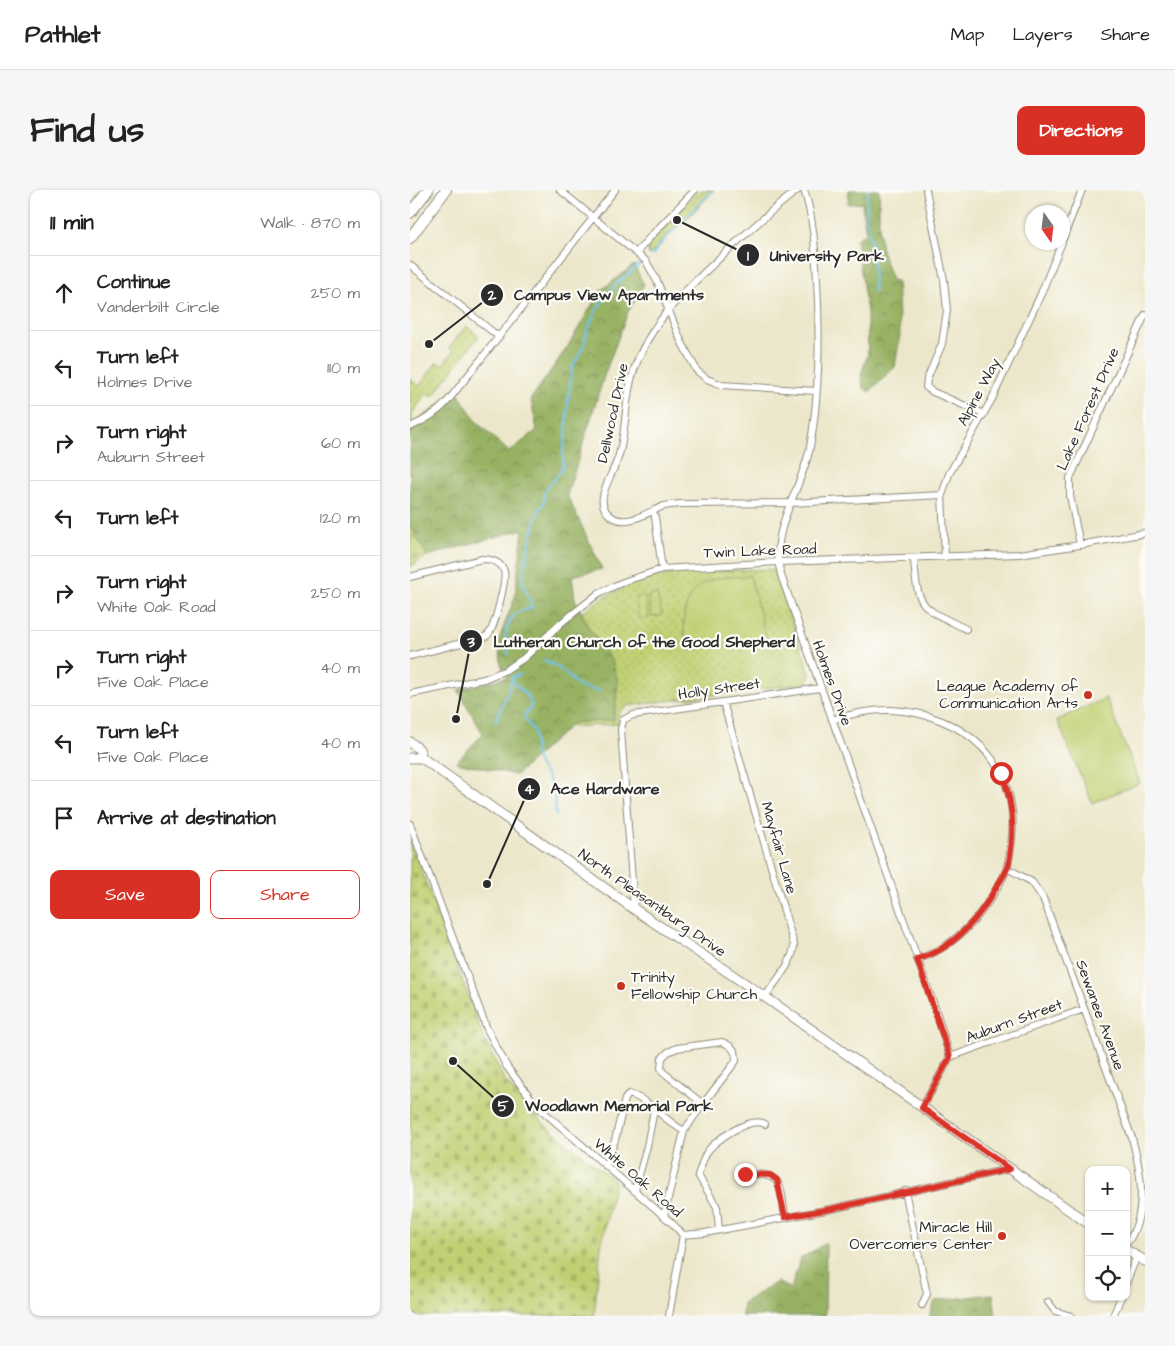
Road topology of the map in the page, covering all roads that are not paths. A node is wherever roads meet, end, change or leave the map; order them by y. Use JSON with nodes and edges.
{"nodes":[{"id":1,"x":428,"y":190,"type":"edge"},
{"id":2,"x":446,"y":190,"type":"edge"},
{"id":3,"x":560,"y":190,"type":"edge"},
{"id":4,"x":615,"y":190,"type":"edge"},
{"id":5,"x":695,"y":190,"type":"edge"},
{"id":6,"x":798,"y":190,"type":"edge"},
{"id":7,"x":804,"y":190,"type":"edge"},
{"id":8,"x":926,"y":190,"type":"edge"},
{"id":9,"x":1082,"y":190,"type":"edge"},
{"id":10,"x":410,"y":213,"type":"edge"},
{"id":11,"x":594,"y":217,"type":"junction"},
{"id":12,"x":1070,"y":221,"type":"edge"},
{"id":13,"x":410,"y":238,"type":"edge"},
{"id":14,"x":1059,"y":250,"type":"edge"},
{"id":15,"x":637,"y":252,"type":"junction"},
{"id":16,"x":410,"y":266,"type":"edge"},
{"id":17,"x":668,"y":309,"type":"junction"},
{"id":18,"x":1145,"y":315,"type":"edge"},
{"id":19,"x":499,"y":337,"type":"junction"},
{"id":20,"x":816,"y":391,"type":"junction"},
{"id":21,"x":984,"y":414,"type":"junction"},
{"id":22,"x":410,"y":427,"type":"edge"},
{"id":23,"x":942,"y":495,"type":"junction"},
{"id":24,"x":791,"y":502,"type":"junction"},
{"id":25,"x":654,"y":510,"type":"junction"},
{"id":26,"x":1145,"y":533,"type":"edge"},
{"id":27,"x":1080,"y":545,"type":"junction"},
{"id":28,"x":945,"y":557,"type":"junction"},
{"id":29,"x":914,"y":558,"type":"junction"},
{"id":30,"x":778,"y":562,"type":"junction"},
{"id":31,"x":662,"y":569,"type":"junction"},
{"id":32,"x":410,"y":577,"type":"edge"},
{"id":33,"x":966,"y":629,"type":"dead end"},
{"id":34,"x":410,"y":656,"type":"edge"},
{"id":35,"x":820,"y":688,"type":"junction"},
{"id":36,"x":410,"y":694,"type":"edge"},
{"id":37,"x":723,"y":702,"type":"junction"},
{"id":38,"x":832,"y":720,"type":"junction"},
{"id":39,"x":410,"y":742,"type":"edge"},
{"id":40,"x":410,"y":758,"type":"edge"},
{"id":41,"x":422,"y":758,"type":"junction"},
{"id":42,"x":410,"y":824,"type":"edge"},
{"id":43,"x":1007,"y":868,"type":"junction"},
{"id":44,"x":634,"y":909,"type":"junction"},
{"id":45,"x":917,"y":959,"type":"junction"},
{"id":46,"x":765,"y":996,"type":"junction"},
{"id":47,"x":1084,"y":1009,"type":"junction"},
{"id":48,"x":950,"y":1057,"type":"junction"},
{"id":49,"x":703,"y":1104,"type":"junction"},
{"id":50,"x":922,"y":1108,"type":"junction"},
{"id":51,"x":654,"y":1110,"type":"junction"},
{"id":52,"x":765,"y":1124,"type":"dead end"},
{"id":53,"x":684,"y":1131,"type":"junction"},
{"id":54,"x":606,"y":1165,"type":"junction"},
{"id":55,"x":1010,"y":1169,"type":"junction"},
{"id":56,"x":740,"y":1174,"type":"dead end"},
{"id":57,"x":635,"y":1190,"type":"junction"},
{"id":58,"x":906,"y":1191,"type":"junction"},
{"id":59,"x":664,"y":1216,"type":"junction"},
{"id":60,"x":785,"y":1217,"type":"junction"},
{"id":61,"x":1085,"y":1221,"type":"edge"},
{"id":62,"x":719,"y":1230,"type":"junction"},
{"id":63,"x":683,"y":1235,"type":"junction"},
{"id":64,"x":1130,"y":1240,"type":"edge"},
{"id":65,"x":1130,"y":1252,"type":"edge"},
{"id":66,"x":1136,"y":1256,"type":"junction"},
{"id":67,"x":1145,"y":1261,"type":"edge"},
{"id":68,"x":1130,"y":1273,"type":"edge"},
{"id":69,"x":1119,"y":1301,"type":"edge"},
{"id":70,"x":1048,"y":1302,"type":"dead end"},
{"id":71,"x":922,"y":1305,"type":"dead end"},
{"id":72,"x":669,"y":1316,"type":"edge"},
{"id":73,"x":1071,"y":1316,"type":"edge"},
{"id":74,"x":1113,"y":1316,"type":"edge"}],
"edges":[{"from":1,"to":10,"type":"main road"},
{"from":2,"to":13,"type":"main road"},
{"from":3,"to":11,"type":"street"},
{"from":4,"to":11,"type":"street"},
{"from":5,"to":15,"type":"street"},
{"from":6,"to":17,"type":"street","name":"Dellwood Drive"},
{"from":7,"to":20,"type":"street","name":"Holmes Drive"},
{"from":8,"to":21,"type":"street"},
{"from":9,"to":12,"type":"street","name":"Alpine Way"},
{"from":11,"to":15,"type":"street"},
{"from":11,"to":19,"type":"street"},
{"from":14,"to":21,"type":"street","name":"Alpine Way"},
{"from":15,"to":17,"type":"street"},
{"from":16,"to":19,"type":"street"},
{"from":17,"to":20,"type":"street"},
{"from":17,"to":25,"type":"street","name":"Dellwood Drive"},
{"from":18,"to":27,"type":"street","name":"Lake Forest Drive"},
{"from":19,"to":22,"type":"street"},
{"from":20,"to":24,"type":"street","name":"Holmes Drive"},
{"from":21,"to":23,"type":"street","name":"Alpine Way"},
{"from":23,"to":24,"type":"street","name":"Dellwood Drive"},
{"from":23,"to":28,"type":"street","name":"Alpine Way"},
{"from":24,"to":25,"type":"street","name":"Dellwood Drive"},
{"from":24,"to":30,"type":"street","name":"Holmes Drive"},
{"from":25,"to":31,"type":"street"},
{"from":26,"to":27,"type":"street","name":"Twin Lake Road"},
{"from":27,"to":28,"type":"street","name":"Twin Lake Road"},
{"from":28,"to":29,"type":"street","name":"Twin Lake Road"},
{"from":29,"to":30,"type":"street","name":"Twin Lake Road"},
{"from":29,"to":33,"type":"street"},
{"from":30,"to":31,"type":"street","name":"Twin Lake Road"},
{"from":30,"to":35,"type":"street","name":"Holmes Drive"},
{"from":31,"to":36,"type":"street","name":"Twin Lake Road"},
{"from":32,"to":34,"type":"street"},
{"from":35,"to":37,"type":"street","name":"Holly Street"},
{"from":35,"to":38,"type":"street","name":"Holmes Drive"},
{"from":37,"to":44,"type":"street","name":"Holly Street"},
{"from":37,"to":46,"type":"street","name":"Mayfair Lane"},
{"from":38,"to":43,"type":"street"},
{"from":38,"to":45,"type":"street","name":"Holmes Drive"},
{"from":39,"to":41,"type":"main road","name":"North Pleasantburg Drive"},
{"from":40,"to":41,"type":"main road"},
{"from":41,"to":44,"type":"main road","name":"North Pleasantburg Drive"},
{"from":42,"to":54,"type":"street","name":"White Oak Road"},
{"from":43,"to":45,"type":"street"},
{"from":43,"to":47,"type":"street","name":"Sewanee Avenue"},
{"from":44,"to":46,"type":"main road","name":"North Pleasantburg Drive"},
{"from":45,"to":48,"type":"street","name":"Holmes Drive"},
{"from":46,"to":50,"type":"main road","name":"North Pleasantburg Drive"},
{"from":47,"to":48,"type":"street","name":"Auburn Street"},
{"from":47,"to":64,"type":"street","name":"Sewanee Avenue"},
{"from":48,"to":50,"type":"street","name":"Auburn Street"},
{"from":49,"to":49,"type":"street"},
{"from":49,"to":53,"type":"street"},
{"from":50,"to":55,"type":"main road","name":"North Pleasantburg Drive"},
{"from":51,"to":53,"type":"street"},
{"from":51,"to":54,"type":"street"},
{"from":51,"to":57,"type":"street"},
{"from":52,"to":62,"type":"street"},
{"from":53,"to":59,"type":"street"},
{"from":54,"to":57,"type":"street","name":"White Oak Road"},
{"from":55,"to":58,"type":"street","name":"White Oak Road"},
{"from":55,"to":61,"type":"main road","name":"North Pleasantburg Drive"},
{"from":56,"to":60,"type":"street"},
{"from":57,"to":59,"type":"street","name":"White Oak Road"},
{"from":58,"to":60,"type":"street","name":"White Oak Road"},
{"from":58,"to":71,"type":"street"},
{"from":59,"to":63,"type":"street","name":"White Oak Road"},
{"from":60,"to":62,"type":"street","name":"White Oak Road"},
{"from":62,"to":63,"type":"street","name":"White Oak Road"},
{"from":63,"to":72,"type":"street"},
{"from":65,"to":66,"type":"main road"},
{"from":66,"to":67,"type":"main road"},
{"from":66,"to":68,"type":"street"},
{"from":69,"to":74,"type":"street"},
{"from":70,"to":73,"type":"street"}]}
